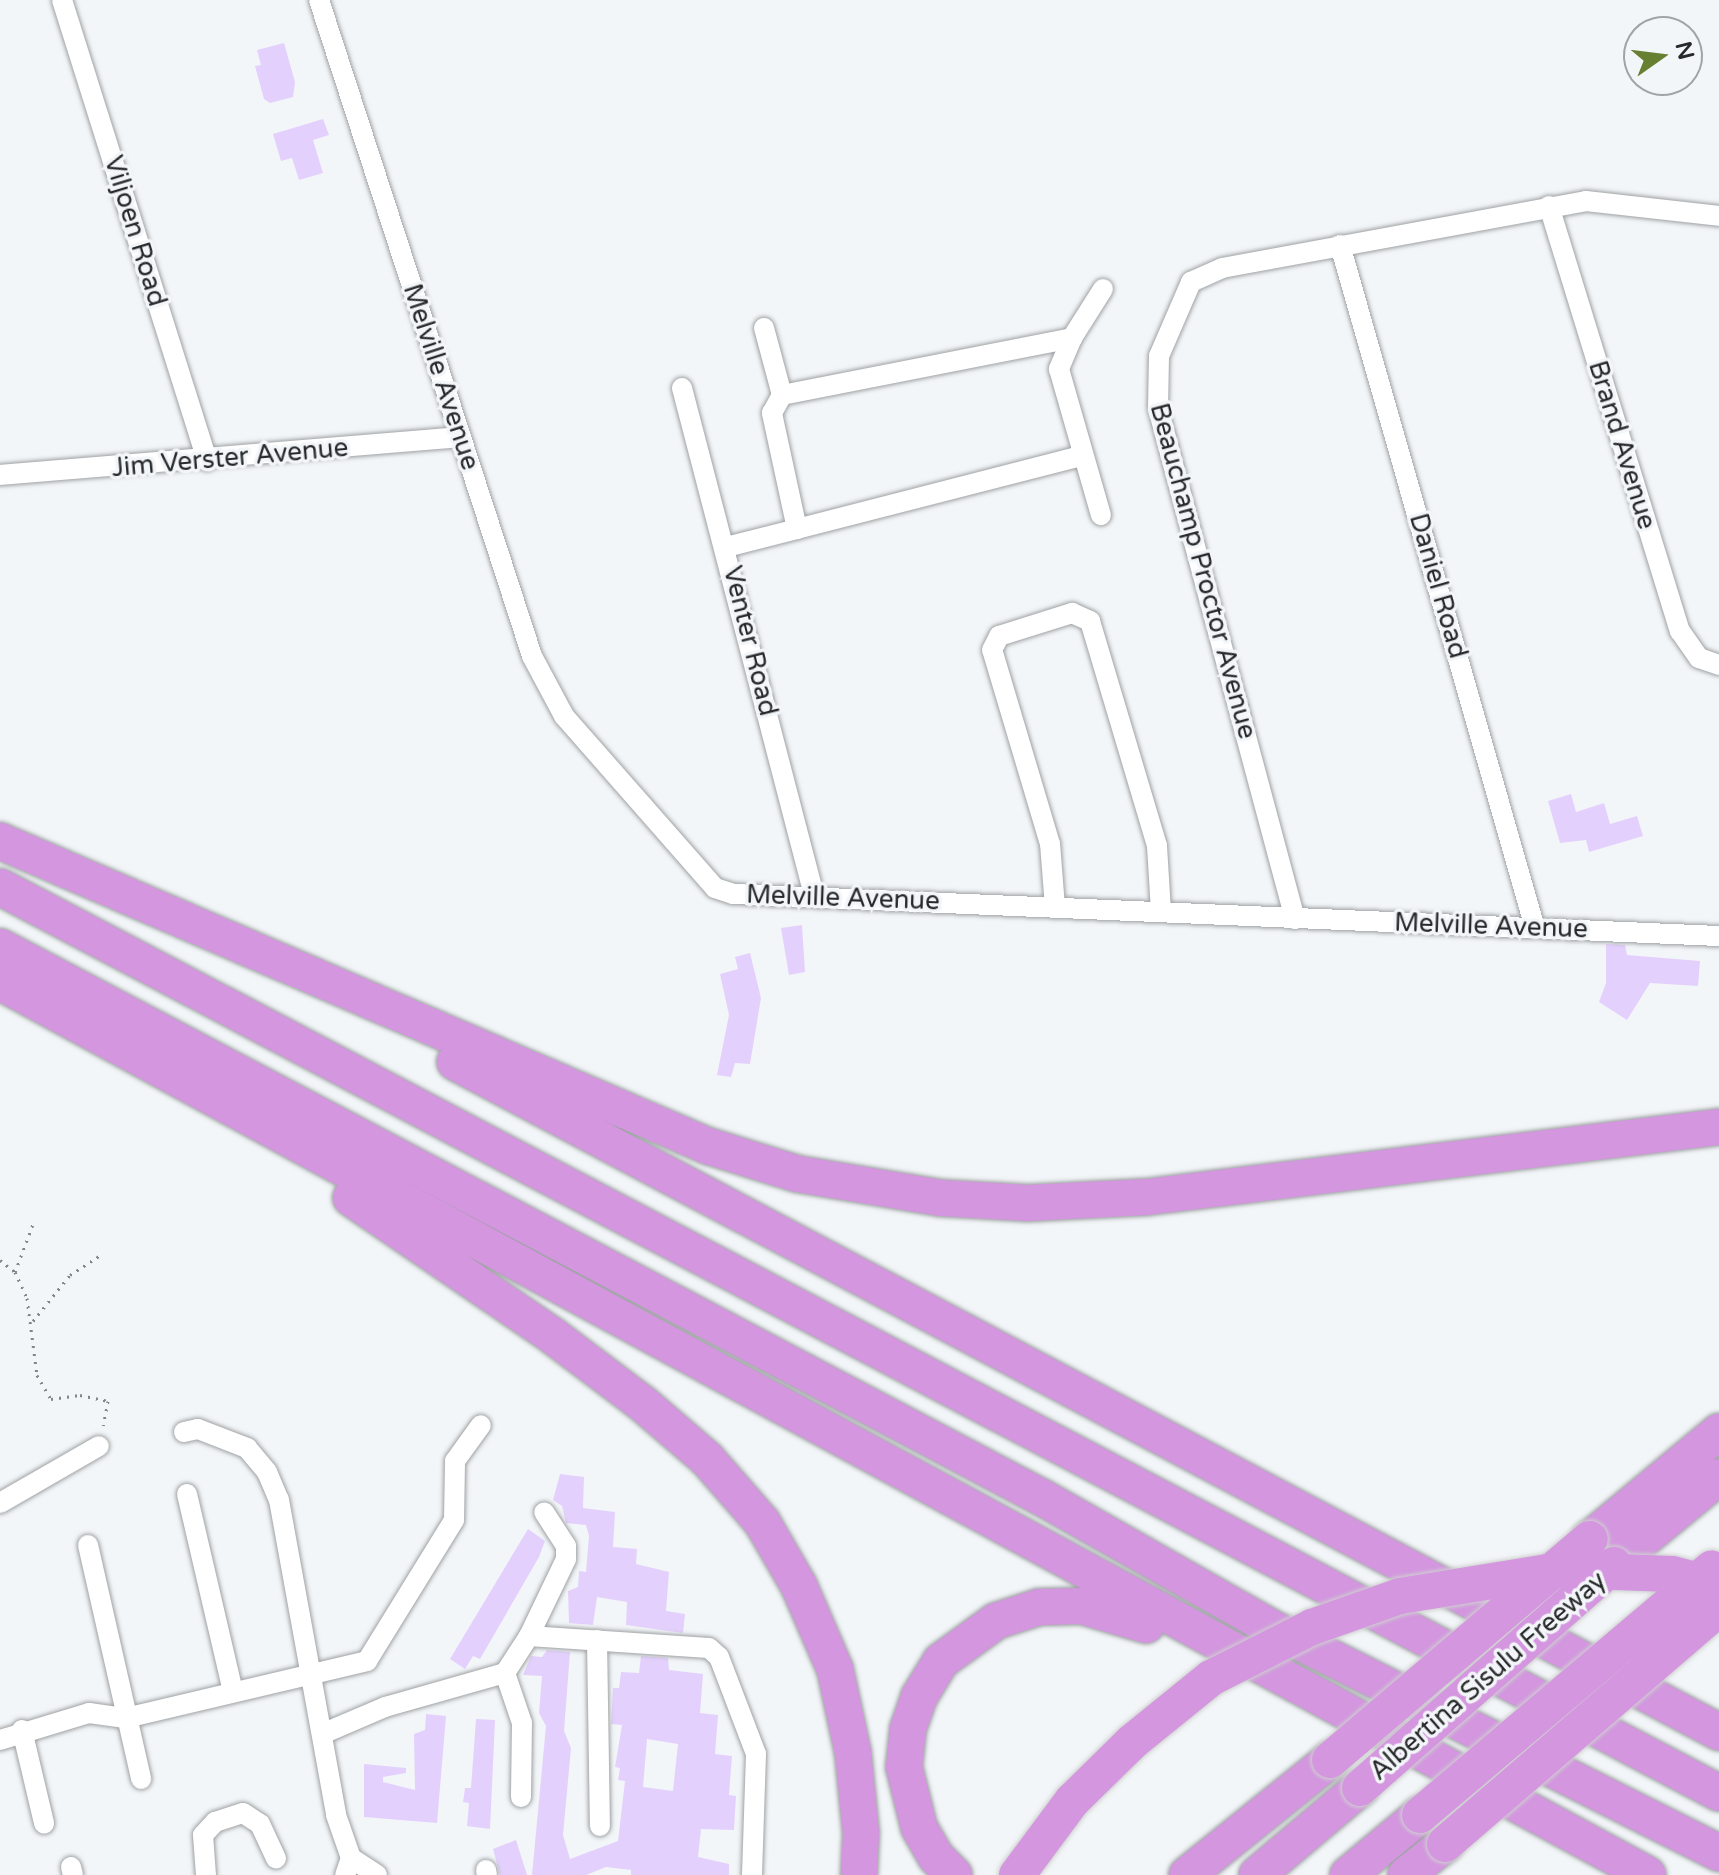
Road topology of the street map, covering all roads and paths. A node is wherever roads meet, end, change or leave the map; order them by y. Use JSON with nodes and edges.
{"nodes":[{"id":1,"x":62,"y":0,"type":"edge"},
{"id":2,"x":319,"y":0,"type":"edge"},
{"id":3,"x":1549,"y":206,"type":"junction"},
{"id":4,"x":1719,"y":216,"type":"edge"},
{"id":5,"x":1340,"y":245,"type":"junction"},
{"id":6,"x":1103,"y":289,"type":"dead end"},
{"id":7,"x":764,"y":328,"type":"dead end"},
{"id":8,"x":1072,"y":338,"type":"junction"},
{"id":9,"x":682,"y":388,"type":"dead end"},
{"id":10,"x":782,"y":395,"type":"junction"},
{"id":11,"x":460,"y":437,"type":"junction"},
{"id":12,"x":1081,"y":456,"type":"junction"},
{"id":13,"x":207,"y":461,"type":"junction"},
{"id":14,"x":0,"y":475,"type":"edge"},
{"id":15,"x":1101,"y":515,"type":"dead end"},
{"id":16,"x":797,"y":529,"type":"junction"},
{"id":17,"x":726,"y":547,"type":"junction"},
{"id":18,"x":1719,"y":665,"type":"edge"},
{"id":19,"x":0,"y":841,"type":"edge"},
{"id":20,"x":0,"y":887,"type":"edge"},
{"id":21,"x":814,"y":895,"type":"junction"},
{"id":22,"x":1055,"y":907,"type":"junction"},
{"id":23,"x":1161,"y":912,"type":"junction"},
{"id":24,"x":165,"y":914,"type":"junction"},
{"id":25,"x":1295,"y":919,"type":"junction"},
{"id":26,"x":1535,"y":928,"type":"junction"},
{"id":27,"x":1719,"y":936,"type":"edge"},
{"id":28,"x":0,"y":947,"type":"edge"},
{"id":29,"x":0,"y":982,"type":"edge"},
{"id":30,"x":181,"y":1082,"type":"junction"},
{"id":31,"x":1719,"y":1127,"type":"edge"},
{"id":32,"x":33,"y":1224,"type":"dead end"},
{"id":33,"x":101,"y":1255,"type":"dead end"},
{"id":34,"x":0,"y":1260,"type":"edge"},
{"id":35,"x":15,"y":1272,"type":"junction"},
{"id":36,"x":33,"y":1321,"type":"junction"},
{"id":37,"x":481,"y":1425,"type":"dead end"},
{"id":38,"x":184,"y":1432,"type":"dead end"},
{"id":39,"x":1719,"y":1432,"type":"edge"},
{"id":40,"x":99,"y":1446,"type":"joint"},
{"id":41,"x":1719,"y":1477,"type":"edge"},
{"id":42,"x":187,"y":1494,"type":"dead end"},
{"id":43,"x":0,"y":1503,"type":"edge"},
{"id":44,"x":544,"y":1512,"type":"dead end"},
{"id":45,"x":88,"y":1545,"type":"dead end"},
{"id":46,"x":1719,"y":1562,"type":"edge"},
{"id":47,"x":1719,"y":1586,"type":"edge"},
{"id":48,"x":1719,"y":1608,"type":"edge"},
{"id":49,"x":529,"y":1636,"type":"junction"},
{"id":50,"x":597,"y":1640,"type":"junction"},
{"id":51,"x":312,"y":1672,"type":"junction"},
{"id":52,"x":505,"y":1673,"type":"junction"},
{"id":53,"x":233,"y":1691,"type":"junction"},
{"id":54,"x":1348,"y":1717,"type":"junction"},
{"id":55,"x":126,"y":1718,"type":"junction"},
{"id":56,"x":22,"y":1730,"type":"junction"},
{"id":57,"x":1719,"y":1732,"type":"edge"},
{"id":58,"x":322,"y":1734,"type":"junction"},
{"id":59,"x":0,"y":1740,"type":"edge"},
{"id":60,"x":141,"y":1779,"type":"dead end"},
{"id":61,"x":1719,"y":1793,"type":"edge"},
{"id":62,"x":521,"y":1797,"type":"dead end"},
{"id":63,"x":1509,"y":1801,"type":"junction"},
{"id":64,"x":44,"y":1823,"type":"dead end"},
{"id":65,"x":600,"y":1826,"type":"dead end"},
{"id":66,"x":1719,"y":1853,"type":"edge"},
{"id":67,"x":1434,"y":1856,"type":"edge"},
{"id":68,"x":276,"y":1859,"type":"dead end"},
{"id":69,"x":348,"y":1866,"type":"edge"},
{"id":70,"x":206,"y":1875,"type":"edge"},
{"id":71,"x":377,"y":1875,"type":"edge"},
{"id":72,"x":752,"y":1875,"type":"edge"},
{"id":73,"x":859,"y":1875,"type":"edge"},
{"id":74,"x":954,"y":1875,"type":"edge"},
{"id":75,"x":1017,"y":1875,"type":"edge"},
{"id":76,"x":1187,"y":1875,"type":"edge"},
{"id":77,"x":1257,"y":1875,"type":"edge"},
{"id":78,"x":1348,"y":1875,"type":"edge"},
{"id":79,"x":1406,"y":1875,"type":"edge"},
{"id":80,"x":1617,"y":1875,"type":"edge"},
{"id":81,"x":1648,"y":1875,"type":"edge"}],
"edges":[{"from":1,"to":13,"type":"street","name":"Viljoen Road"},
{"from":2,"to":11,"type":"street","name":"Melville Avenue"},
{"from":3,"to":4,"type":"street","name":"Beauchamp Proctor Avenue"},
{"from":3,"to":5,"type":"street","name":"Beauchamp Proctor Avenue"},
{"from":3,"to":18,"type":"street","name":"Brand Avenue"},
{"from":5,"to":25,"type":"street","name":"Beauchamp Proctor Avenue"},
{"from":5,"to":26,"type":"street","name":"Daniel Road"},
{"from":6,"to":8,"type":"street"},
{"from":7,"to":10,"type":"street"},
{"from":8,"to":10,"type":"street"},
{"from":8,"to":12,"type":"street"},
{"from":9,"to":17,"type":"street","name":"Venter Road"},
{"from":10,"to":16,"type":"street"},
{"from":11,"to":13,"type":"street","name":"Jim Verster Avenue"},
{"from":11,"to":21,"type":"street","name":"Melville Avenue"},
{"from":12,"to":15,"type":"street"},
{"from":12,"to":16,"type":"street"},
{"from":13,"to":14,"type":"street","name":"Jim Verster Avenue"},
{"from":16,"to":17,"type":"street"},
{"from":17,"to":21,"type":"street","name":"Venter Road"},
{"from":19,"to":24,"type":"highway"},
{"from":20,"to":61,"type":"highway"},
{"from":21,"to":22,"type":"street","name":"Melville Avenue"},
{"from":22,"to":23,"type":"street","name":"Melville Avenue"},
{"from":22,"to":23,"type":"street"},
{"from":23,"to":25,"type":"street","name":"Melville Avenue"},
{"from":24,"to":31,"type":"highway"},
{"from":24,"to":57,"type":"highway"},
{"from":25,"to":26,"type":"street","name":"Melville Avenue"},
{"from":26,"to":27,"type":"street","name":"Melville Avenue"},
{"from":28,"to":66,"type":"highway"},
{"from":29,"to":30,"type":"highway"},
{"from":30,"to":54,"type":"highway"},
{"from":30,"to":73,"type":"highway"},
{"from":32,"to":35,"type":"path"},
{"from":33,"to":36,"type":"path"},
{"from":34,"to":35,"type":"path"},
{"from":35,"to":36,"type":"path"},
{"from":36,"to":40,"type":"path"},
{"from":37,"to":51,"type":"street"},
{"from":38,"to":51,"type":"street"},
{"from":39,"to":76,"type":"highway","bridge":true},
{"from":40,"to":43,"type":"street"},
{"from":41,"to":77,"type":"highway","name":"Albertina Sisulu Freeway","bridge":true},
{"from":42,"to":53,"type":"street"},
{"from":44,"to":49,"type":"street"},
{"from":45,"to":55,"type":"street"},
{"from":46,"to":78,"type":"highway","bridge":true},
{"from":47,"to":75,"type":"highway","bridge":true},
{"from":48,"to":67,"type":"highway","bridge":true},
{"from":49,"to":50,"type":"street"},
{"from":49,"to":52,"type":"street"},
{"from":50,"to":65,"type":"street"},
{"from":50,"to":72,"type":"street"},
{"from":51,"to":53,"type":"street"},
{"from":51,"to":58,"type":"street"},
{"from":52,"to":58,"type":"street"},
{"from":52,"to":62,"type":"street"},
{"from":53,"to":55,"type":"street"},
{"from":54,"to":63,"type":"highway"},
{"from":54,"to":74,"type":"highway"},
{"from":55,"to":56,"type":"street"},
{"from":55,"to":60,"type":"street"},
{"from":56,"to":59,"type":"street"},
{"from":56,"to":64,"type":"street"},
{"from":58,"to":69,"type":"street"},
{"from":63,"to":80,"type":"highway"},
{"from":63,"to":81,"type":"highway"},
{"from":67,"to":79,"type":"highway"},
{"from":68,"to":70,"type":"street"},
{"from":69,"to":71,"type":"street"}]}
